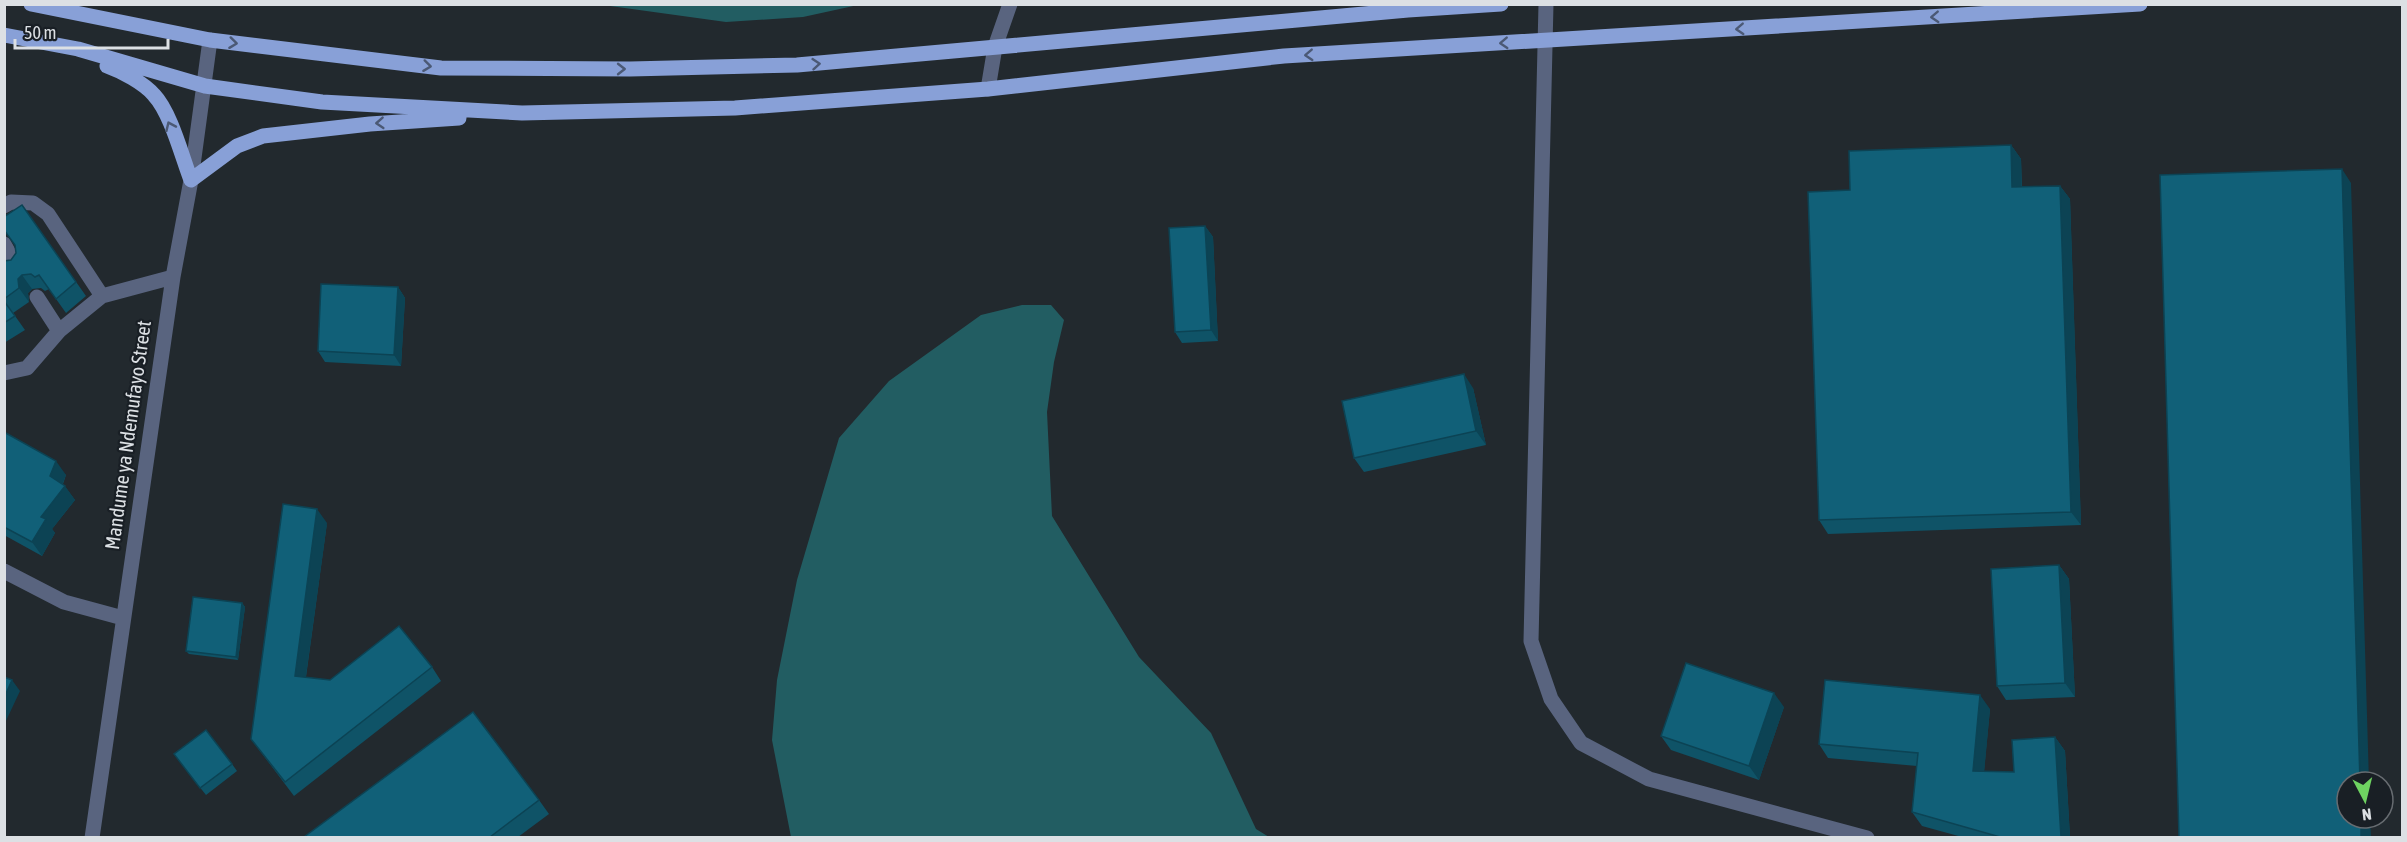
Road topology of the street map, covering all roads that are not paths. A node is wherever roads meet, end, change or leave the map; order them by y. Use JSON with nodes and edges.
{"nodes":[{"id":1,"x":31,"y":4,"type":"edge"},
{"id":2,"x":1010,"y":4,"type":"edge"},
{"id":3,"x":1501,"y":4,"type":"edge"},
{"id":4,"x":1546,"y":4,"type":"edge"},
{"id":5,"x":2140,"y":4,"type":"edge"},
{"id":6,"x":2123,"y":5,"type":"edge"},
{"id":7,"x":1408,"y":7,"type":"edge"},
{"id":8,"x":4,"y":35,"type":"edge"},
{"id":9,"x":210,"y":40,"type":"junction"},
{"id":10,"x":1544,"y":40,"type":"junction"},
{"id":11,"x":50,"y":45,"type":"junction"},
{"id":12,"x":995,"y":47,"type":"junction"},
{"id":13,"x":205,"y":86,"type":"junction"},
{"id":14,"x":988,"y":89,"type":"junction"},
{"id":15,"x":522,"y":113,"type":"junction"},
{"id":16,"x":191,"y":180,"type":"junction"},
{"id":17,"x":4,"y":206,"type":"edge"},
{"id":18,"x":4,"y":244,"type":"edge"},
{"id":19,"x":16,"y":266,"type":"edge"},
{"id":20,"x":173,"y":277,"type":"junction"},
{"id":21,"x":102,"y":296,"type":"junction"},
{"id":22,"x":37,"y":297,"type":"edge"},
{"id":23,"x":59,"y":331,"type":"junction"},
{"id":24,"x":4,"y":373,"type":"edge"},
{"id":25,"x":4,"y":571,"type":"edge"},
{"id":26,"x":123,"y":618,"type":"junction"},
{"id":27,"x":92,"y":837,"type":"edge"},
{"id":28,"x":1867,"y":837,"type":"edge"}],
"edges":[{"from":1,"to":9,"type":"main road"},
{"from":2,"to":12,"type":"street"},
{"from":3,"to":7,"type":"main road"},
{"from":4,"to":10,"type":"street"},
{"from":5,"to":6,"type":"main road"},
{"from":6,"to":10,"type":"main road","one_way":true},
{"from":7,"to":12,"type":"main road"},
{"from":8,"to":11,"type":"main road"},
{"from":9,"to":12,"type":"main road","one_way":true},
{"from":9,"to":13,"type":"street","name":"Mandume ya Ndemufayo Street"},
{"from":10,"to":14,"type":"main road","one_way":true},
{"from":10,"to":28,"type":"street"},
{"from":11,"to":13,"type":"main road"},
{"from":16,"to":11,"type":"main road","one_way":true},
{"from":12,"to":14,"type":"street"},
{"from":13,"to":15,"type":"main road"},
{"from":13,"to":16,"type":"street","name":"Mandume ya Ndemufayo Street"},
{"from":14,"to":15,"type":"main road"},
{"from":15,"to":16,"type":"main road","one_way":true},
{"from":16,"to":20,"type":"street","name":"Mandume ya Ndemufayo Street"},
{"from":17,"to":21,"type":"street"},
{"from":18,"to":19,"type":"street"},
{"from":20,"to":21,"type":"street"},
{"from":20,"to":26,"type":"street","name":"Mandume ya Ndemufayo Street"},
{"from":21,"to":23,"type":"street"},
{"from":22,"to":23,"type":"street"},
{"from":23,"to":24,"type":"street"},
{"from":25,"to":26,"type":"street"},
{"from":26,"to":27,"type":"street","name":"Mandume ya Ndemufayo Street"}]}
